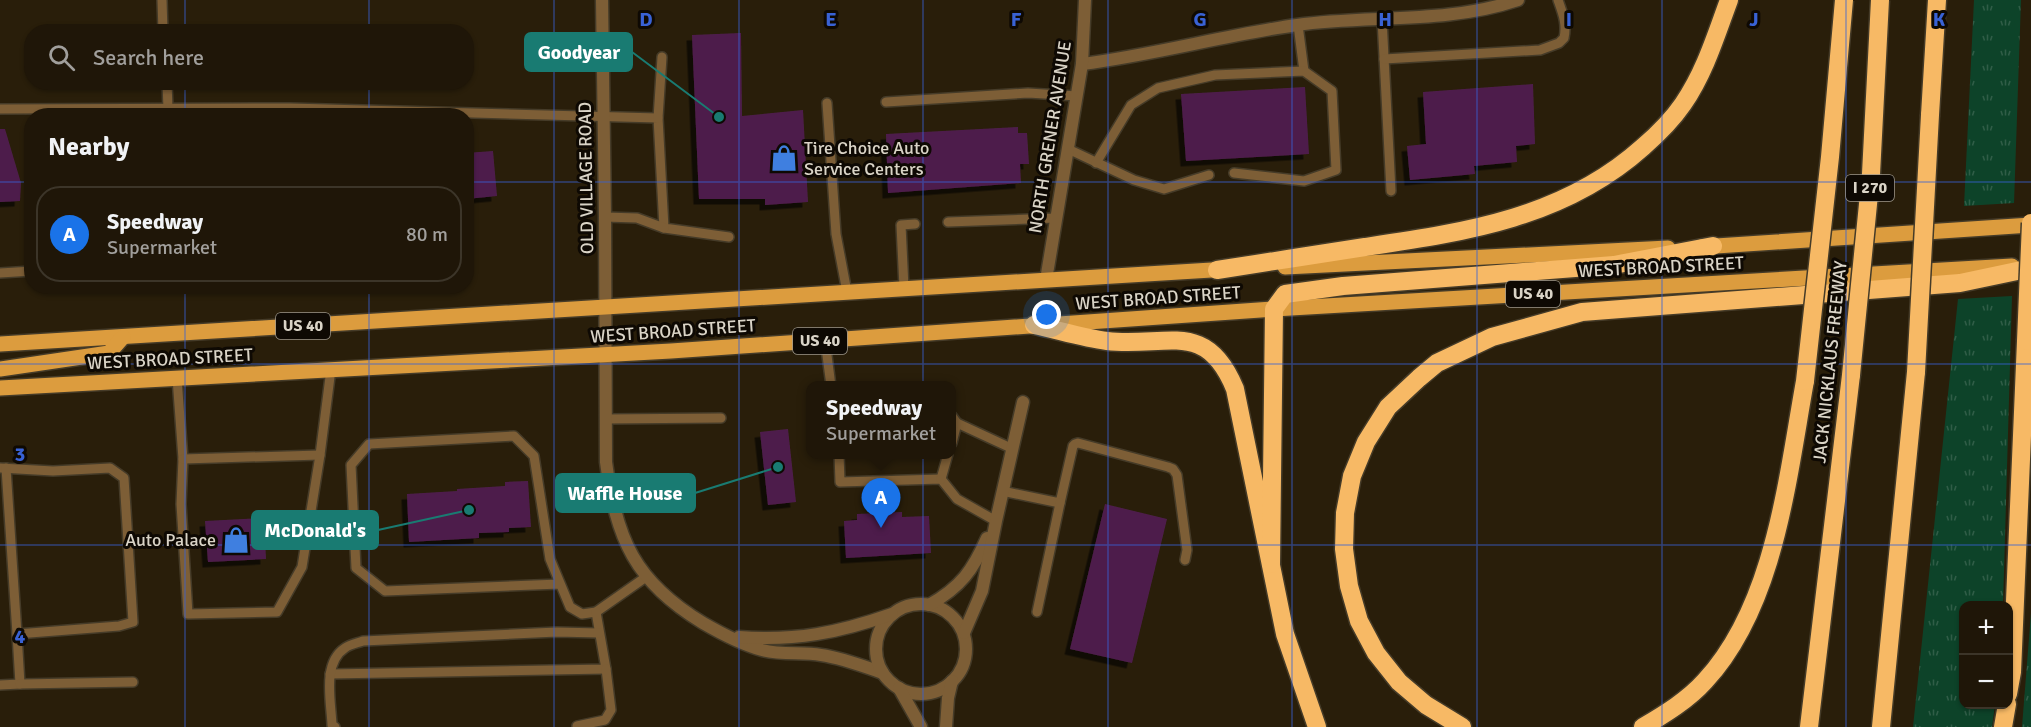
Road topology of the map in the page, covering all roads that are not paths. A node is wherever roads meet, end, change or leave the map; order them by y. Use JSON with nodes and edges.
{"nodes":[{"id":1,"x":162,"y":0,"type":"edge"},
{"id":2,"x":602,"y":0,"type":"edge"},
{"id":3,"x":1086,"y":0,"type":"edge"},
{"id":4,"x":1518,"y":0,"type":"edge"},
{"id":5,"x":1558,"y":0,"type":"edge"},
{"id":6,"x":1729,"y":0,"type":"edge"},
{"id":7,"x":1844,"y":0,"type":"edge"},
{"id":8,"x":1880,"y":0,"type":"edge"},
{"id":9,"x":1937,"y":0,"type":"edge"},
{"id":10,"x":1382,"y":19,"type":"junction"},
{"id":11,"x":164,"y":24,"type":"edge"},
{"id":12,"x":1298,"y":25,"type":"junction"},
{"id":13,"x":662,"y":57,"type":"dead end"},
{"id":14,"x":1384,"y":59,"type":"junction"},
{"id":15,"x":1082,"y":64,"type":"junction"},
{"id":16,"x":1304,"y":70,"type":"junction"},
{"id":17,"x":167,"y":90,"type":"edge"},
{"id":18,"x":1077,"y":96,"type":"junction"},
{"id":19,"x":886,"y":102,"type":"dead end"},
{"id":20,"x":827,"y":103,"type":"dead end"},
{"id":21,"x":168,"y":108,"type":"edge"},
{"id":22,"x":0,"y":109,"type":"edge"},
{"id":23,"x":24,"y":109,"type":"edge"},
{"id":24,"x":474,"y":114,"type":"edge"},
{"id":25,"x":604,"y":118,"type":"junction"},
{"id":26,"x":658,"y":118,"type":"junction"},
{"id":27,"x":1068,"y":149,"type":"junction"},
{"id":28,"x":1096,"y":163,"type":"junction"},
{"id":29,"x":1234,"y":172,"type":"dead end"},
{"id":30,"x":1209,"y":175,"type":"dead end"},
{"id":31,"x":1391,"y":191,"type":"dead end"},
{"id":32,"x":605,"y":217,"type":"junction"},
{"id":33,"x":1056,"y":218,"type":"junction"},
{"id":34,"x":948,"y":222,"type":"dead end"},
{"id":35,"x":915,"y":224,"type":"dead end"},
{"id":36,"x":2031,"y":224,"type":"edge"},
{"id":37,"x":664,"y":228,"type":"junction"},
{"id":38,"x":729,"y":237,"type":"dead end"},
{"id":39,"x":1713,"y":246,"type":"junction"},
{"id":40,"x":2031,"y":266,"type":"edge"},
{"id":41,"x":1216,"y":270,"type":"junction"},
{"id":42,"x":24,"y":272,"type":"edge"},
{"id":43,"x":0,"y":273,"type":"edge"},
{"id":44,"x":1046,"y":280,"type":"junction"},
{"id":45,"x":904,"y":288,"type":"junction"},
{"id":46,"x":847,"y":292,"type":"junction"},
{"id":47,"x":605,"y":307,"type":"junction"},
{"id":48,"x":1274,"y":309,"type":"junction"},
{"id":49,"x":1034,"y":325,"type":"junction"},
{"id":50,"x":123,"y":337,"type":"junction"},
{"id":51,"x":825,"y":340,"type":"junction"},
{"id":52,"x":0,"y":344,"type":"edge"},
{"id":53,"x":606,"y":355,"type":"junction"},
{"id":54,"x":0,"y":369,"type":"edge"},
{"id":55,"x":331,"y":369,"type":"junction"},
{"id":56,"x":177,"y":378,"type":"junction"},
{"id":57,"x":830,"y":381,"type":"edge"},
{"id":58,"x":0,"y":388,"type":"edge"},
{"id":59,"x":1023,"y":402,"type":"dead end"},
{"id":60,"x":722,"y":418,"type":"dead end"},
{"id":61,"x":605,"y":419,"type":"junction"},
{"id":62,"x":956,"y":421,"type":"edge"},
{"id":63,"x":1013,"y":449,"type":"junction"},
{"id":64,"x":320,"y":455,"type":"junction"},
{"id":65,"x":183,"y":459,"type":"junction"},
{"id":66,"x":839,"y":459,"type":"edge"},
{"id":67,"x":947,"y":459,"type":"edge"},
{"id":68,"x":3,"y":468,"type":"edge"},
{"id":69,"x":941,"y":479,"type":"junction"},
{"id":70,"x":1002,"y":491,"type":"junction"},
{"id":71,"x":1060,"y":503,"type":"junction"},
{"id":72,"x":996,"y":521,"type":"junction"},
{"id":73,"x":1185,"y":560,"type":"dead end"},
{"id":74,"x":1271,"y":564,"type":"junction"},
{"id":75,"x":646,"y":577,"type":"junction"},
{"id":76,"x":561,"y":584,"type":"junction"},
{"id":77,"x":929,"y":605,"type":"junction"},
{"id":78,"x":596,"y":612,"type":"junction"},
{"id":79,"x":1037,"y":612,"type":"dead end"},
{"id":80,"x":895,"y":613,"type":"junction"},
{"id":81,"x":599,"y":633,"type":"junction"},
{"id":82,"x":963,"y":633,"type":"junction"},
{"id":83,"x":17,"y":634,"type":"junction"},
{"id":84,"x":725,"y":636,"type":"junction"},
{"id":85,"x":2013,"y":661,"type":"edge"},
{"id":86,"x":606,"y":669,"type":"junction"},
{"id":87,"x":883,"y":673,"type":"junction"},
{"id":88,"x":330,"y":674,"type":"junction"},
{"id":89,"x":952,"y":681,"type":"junction"},
{"id":90,"x":133,"y":682,"type":"dead end"},
{"id":91,"x":20,"y":684,"type":"junction"},
{"id":92,"x":0,"y":685,"type":"edge"},
{"id":93,"x":898,"y":687,"type":"junction"},
{"id":94,"x":2006,"y":709,"type":"edge"},
{"id":95,"x":577,"y":726,"type":"edge"},
{"id":96,"x":335,"y":727,"type":"edge"},
{"id":97,"x":921,"y":727,"type":"edge"},
{"id":98,"x":946,"y":727,"type":"edge"},
{"id":99,"x":1317,"y":727,"type":"edge"},
{"id":100,"x":1462,"y":727,"type":"edge"},
{"id":101,"x":1642,"y":727,"type":"edge"},
{"id":102,"x":1809,"y":727,"type":"edge"},
{"id":103,"x":1881,"y":727,"type":"edge"},
{"id":104,"x":2003,"y":727,"type":"edge"}],
"edges":[{"from":1,"to":11,"type":"lane"},
{"from":2,"to":25,"type":"street","name":"OLD VILLAGE ROAD"},
{"from":3,"to":15,"type":"street","name":"NORTH GRENER AVENUE"},
{"from":4,"to":10,"type":"street"},
{"from":5,"to":14,"type":"lane"},
{"from":6,"to":41,"type":"highway"},
{"from":7,"to":101,"type":"highway","bridge":true},
{"from":8,"to":102,"type":"highway","name":"JACK NICKLAUS FREEWAY","number":"I 270","bridge":true},
{"from":9,"to":103,"type":"highway","bridge":true},
{"from":10,"to":12,"type":"street"},
{"from":10,"to":14,"type":"lane"},
{"from":12,"to":15,"type":"street"},
{"from":12,"to":16,"type":"lane"},
{"from":13,"to":26,"type":"lane"},
{"from":14,"to":31,"type":"lane"},
{"from":15,"to":18,"type":"street","name":"NORTH GRENER AVENUE"},
{"from":16,"to":28,"type":"lane"},
{"from":16,"to":29,"type":"lane"},
{"from":17,"to":21,"type":"lane"},
{"from":18,"to":19,"type":"lane"},
{"from":18,"to":27,"type":"street","name":"NORTH GRENER AVENUE"},
{"from":20,"to":46,"type":"lane"},
{"from":22,"to":23,"type":"lane"},
{"from":24,"to":25,"type":"lane"},
{"from":25,"to":26,"type":"lane"},
{"from":25,"to":32,"type":"street","name":"OLD VILLAGE ROAD"},
{"from":26,"to":37,"type":"lane"},
{"from":27,"to":28,"type":"lane"},
{"from":27,"to":33,"type":"street","name":"NORTH GRENER AVENUE"},
{"from":28,"to":30,"type":"lane"},
{"from":32,"to":37,"type":"lane"},
{"from":32,"to":47,"type":"street","name":"OLD VILLAGE ROAD"},
{"from":33,"to":34,"type":"lane"},
{"from":33,"to":44,"type":"street","name":"NORTH GRENER AVENUE"},
{"from":35,"to":45,"type":"lane"},
{"from":36,"to":39,"type":"main road","name":"WEST BROAD STREET","number":"US 40"},
{"from":36,"to":85,"type":"highway","bridge":true},
{"from":37,"to":38,"type":"lane"},
{"from":39,"to":41,"type":"main road","name":"WEST BROAD STREET","number":"US 40"},
{"from":39,"to":48,"type":"highway"},
{"from":40,"to":48,"type":"main road","name":"WEST BROAD STREET","number":"US 40"},
{"from":40,"to":100,"type":"highway"},
{"from":41,"to":44,"type":"main road","name":"WEST BROAD STREET","number":"US 40"},
{"from":42,"to":43,"type":"lane"},
{"from":44,"to":45,"type":"main road","name":"WEST BROAD STREET","number":"US 40"},
{"from":45,"to":46,"type":"main road","name":"WEST BROAD STREET","number":"US 40"},
{"from":46,"to":47,"type":"main road","name":"WEST BROAD STREET","number":"US 40"},
{"from":47,"to":50,"type":"main road","name":"WEST BROAD STREET","number":"US 40"},
{"from":47,"to":53,"type":"street","name":"OLD VILLAGE ROAD"},
{"from":48,"to":49,"type":"main road","name":"WEST BROAD STREET","number":"US 40"},
{"from":48,"to":74,"type":"highway"},
{"from":49,"to":51,"type":"main road","name":"WEST BROAD STREET","number":"US 40"},
{"from":49,"to":74,"type":"highway"},
{"from":50,"to":52,"type":"main road","name":"WEST BROAD STREET","number":"US 40"},
{"from":50,"to":54,"type":"main road"},
{"from":51,"to":53,"type":"main road","name":"WEST BROAD STREET","number":"US 40"},
{"from":51,"to":57,"type":"lane"},
{"from":53,"to":55,"type":"main road","name":"WEST BROAD STREET","number":"US 40"},
{"from":53,"to":61,"type":"street","name":"OLD VILLAGE ROAD"},
{"from":55,"to":56,"type":"main road","name":"WEST BROAD STREET","number":"US 40"},
{"from":55,"to":64,"type":"lane"},
{"from":56,"to":58,"type":"main road","name":"WEST BROAD STREET","number":"US 40"},
{"from":56,"to":65,"type":"lane"},
{"from":59,"to":63,"type":"street"},
{"from":60,"to":61,"type":"lane"},
{"from":61,"to":75,"type":"street","name":"OLD VILLAGE ROAD"},
{"from":62,"to":63,"type":"lane"},
{"from":63,"to":70,"type":"street"},
{"from":64,"to":65,"type":"lane"},
{"from":64,"to":65,"type":"lane"},
{"from":66,"to":69,"type":"lane"},
{"from":67,"to":69,"type":"lane"},
{"from":68,"to":83,"type":"lane"},
{"from":68,"to":83,"type":"lane"},
{"from":69,"to":72,"type":"lane"},
{"from":70,"to":71,"type":"lane"},
{"from":70,"to":72,"type":"street"},
{"from":71,"to":73,"type":"lane"},
{"from":71,"to":79,"type":"lane"},
{"from":72,"to":77,"type":"street"},
{"from":72,"to":82,"type":"street"},
{"from":74,"to":99,"type":"highway"},
{"from":75,"to":78,"type":"lane"},
{"from":75,"to":84,"type":"street","name":"OLD VILLAGE ROAD"},
{"from":76,"to":76,"type":"lane"},
{"from":76,"to":78,"type":"lane"},
{"from":77,"to":80,"type":"street"},
{"from":77,"to":82,"type":"street"},
{"from":78,"to":81,"type":"lane"},
{"from":80,"to":84,"type":"street"},
{"from":80,"to":87,"type":"street"},
{"from":81,"to":86,"type":"lane"},
{"from":81,"to":88,"type":"lane"},
{"from":82,"to":89,"type":"street"},
{"from":83,"to":91,"type":"lane"},
{"from":84,"to":87,"type":"street","name":"OLD VILLAGE ROAD"},
{"from":86,"to":88,"type":"lane"},
{"from":86,"to":95,"type":"lane"},
{"from":87,"to":93,"type":"street"},
{"from":88,"to":96,"type":"lane"},
{"from":89,"to":93,"type":"street"},
{"from":89,"to":98,"type":"street"},
{"from":90,"to":91,"type":"lane"},
{"from":91,"to":92,"type":"lane"},
{"from":93,"to":97,"type":"street"},
{"from":94,"to":104,"type":"highway"}]}
